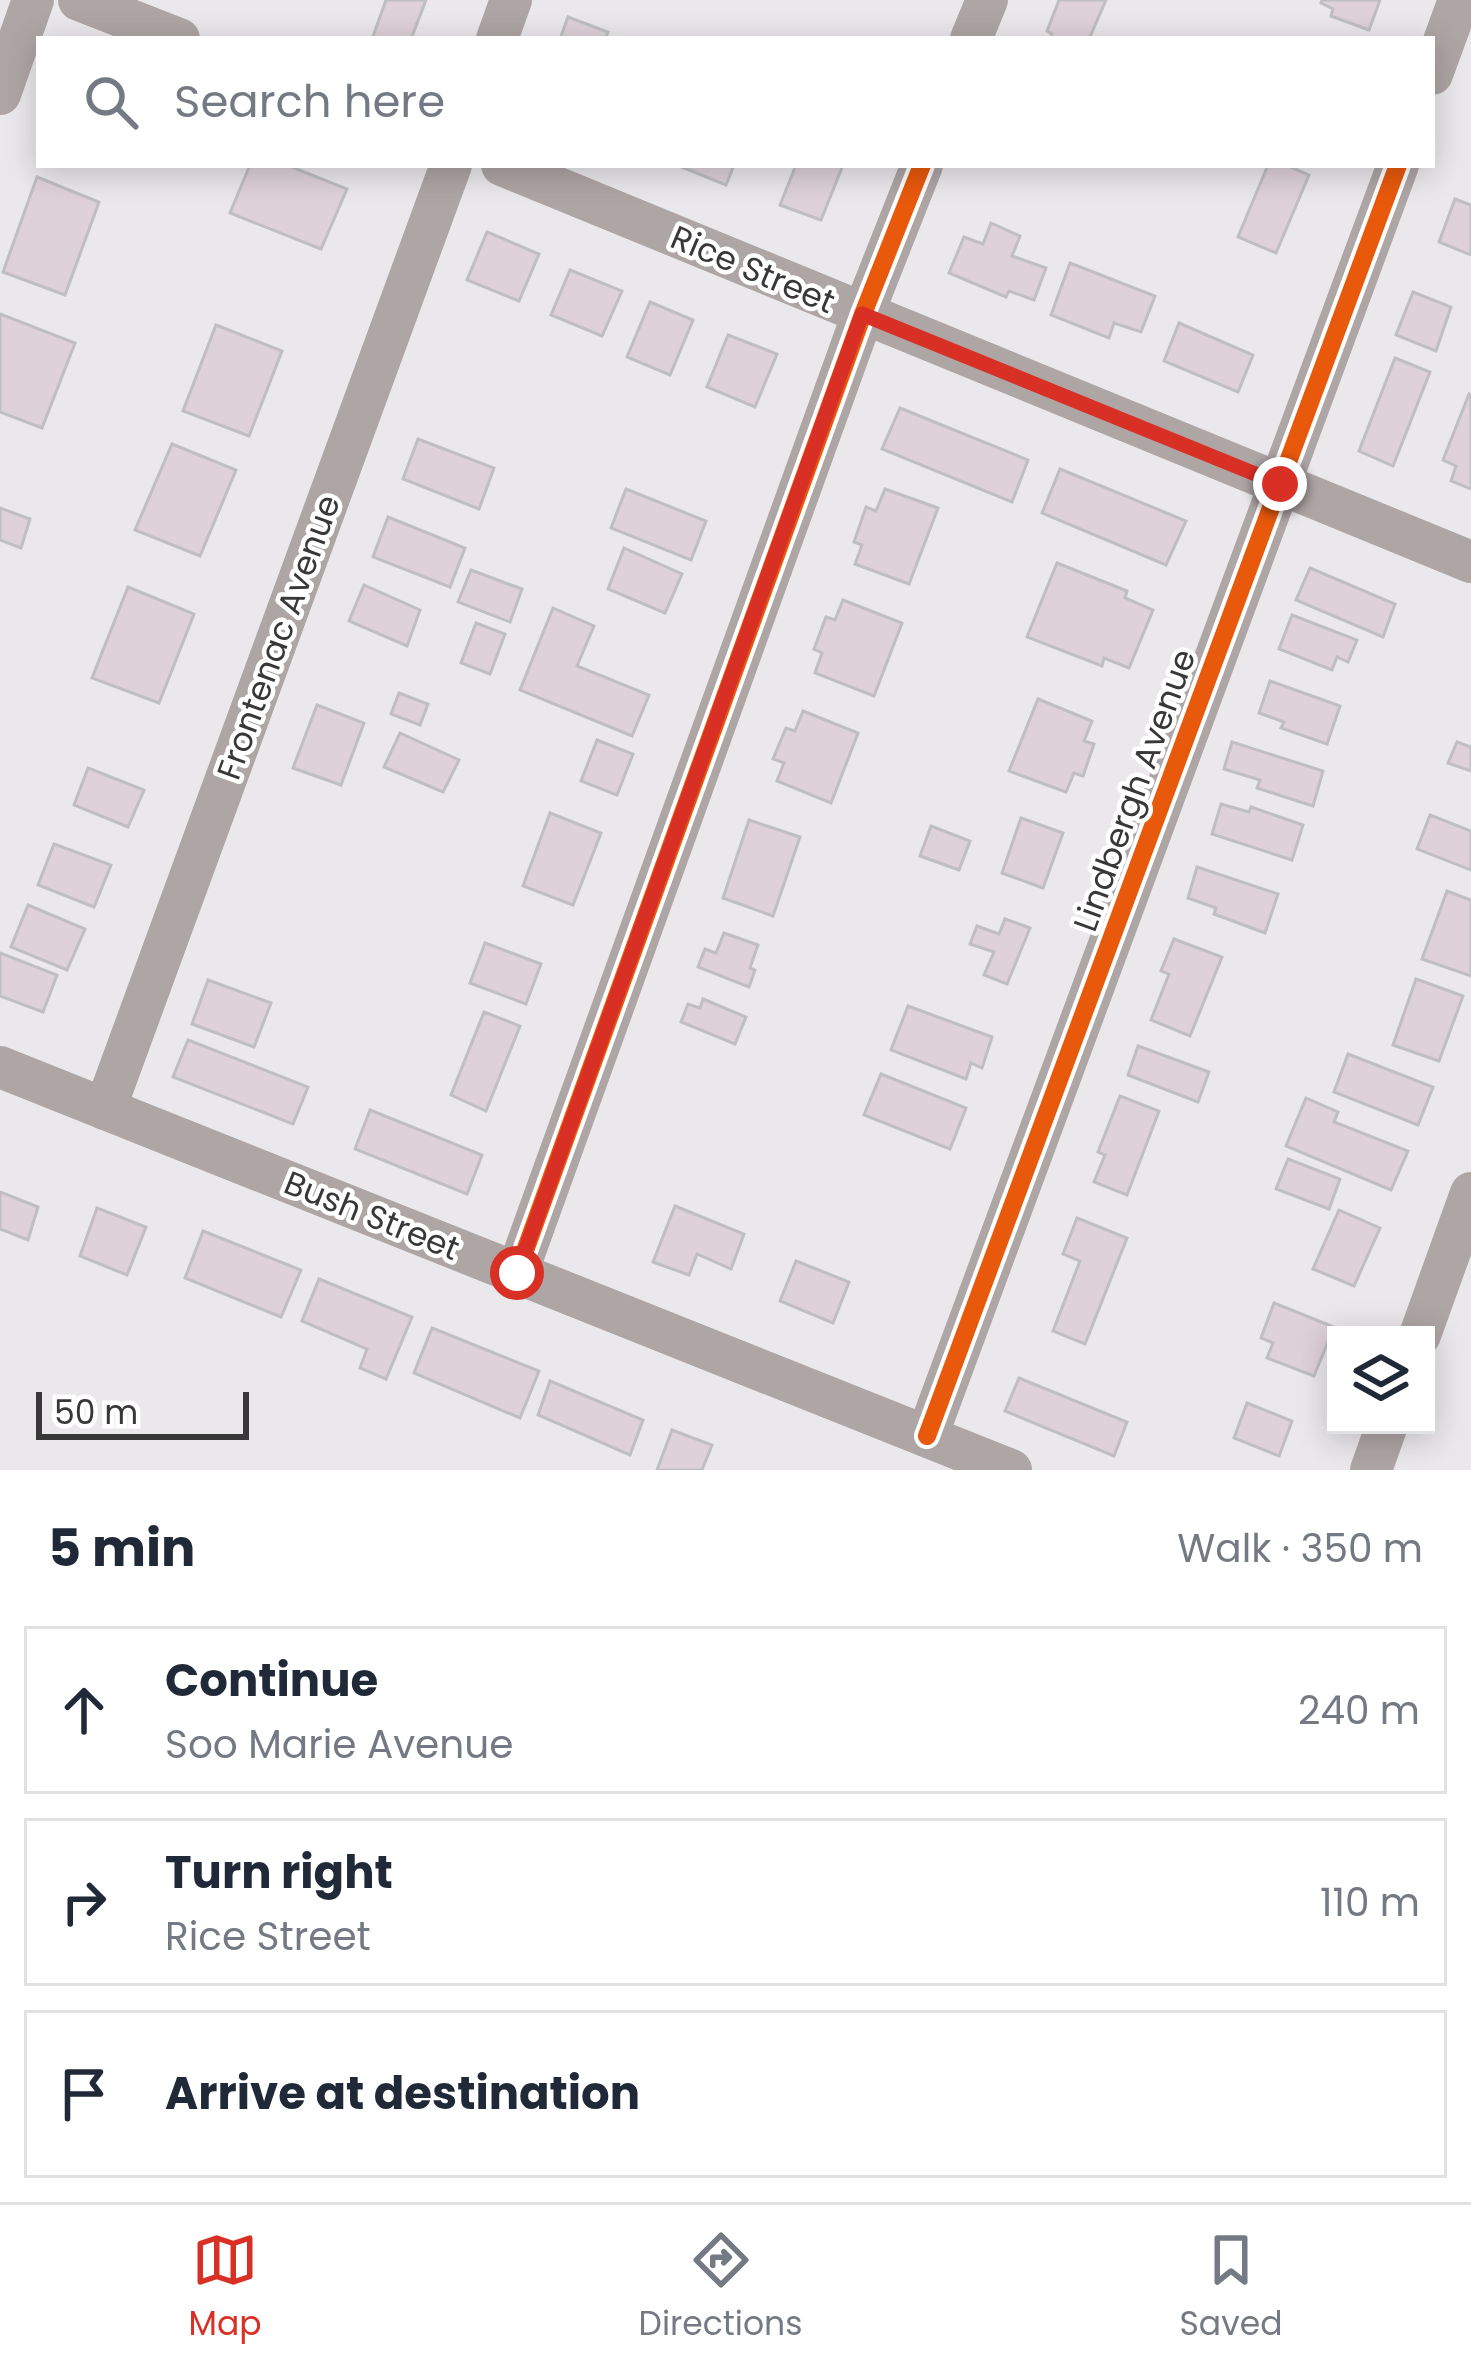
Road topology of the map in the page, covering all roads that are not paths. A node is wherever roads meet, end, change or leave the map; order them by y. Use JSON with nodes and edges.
{"nodes":[{"id":1,"x":33,"y":0,"type":"edge"},
{"id":2,"x":79,"y":0,"type":"edge"},
{"id":3,"x":511,"y":0,"type":"edge"},
{"id":4,"x":987,"y":0,"type":"edge"},
{"id":5,"x":1459,"y":0,"type":"edge"},
{"id":6,"x":171,"y":36,"type":"edge"},
{"id":7,"x":498,"y":36,"type":"edge"},
{"id":8,"x":972,"y":36,"type":"edge"},
{"id":9,"x":1435,"y":66,"type":"edge"},
{"id":10,"x":0,"y":94,"type":"edge"},
{"id":11,"x":450,"y":168,"type":"edge"},
{"id":12,"x":509,"y":168,"type":"edge"},
{"id":13,"x":921,"y":168,"type":"edge"},
{"id":14,"x":1397,"y":168,"type":"edge"},
{"id":15,"x":862,"y":314,"type":"junction"},
{"id":16,"x":1280,"y":484,"type":"junction"},
{"id":17,"x":1471,"y":562,"type":"edge"},
{"id":18,"x":0,"y":1067,"type":"edge"},
{"id":19,"x":105,"y":1109,"type":"junction"},
{"id":20,"x":1471,"y":1193,"type":"edge"},
{"id":21,"x":517,"y":1273,"type":"junction"},
{"id":22,"x":1423,"y":1326,"type":"edge"},
{"id":23,"x":1384,"y":1434,"type":"edge"},
{"id":24,"x":927,"y":1436,"type":"junction"},
{"id":25,"x":1011,"y":1470,"type":"edge"},
{"id":26,"x":1371,"y":1470,"type":"edge"}],
"edges":[{"from":1,"to":10,"type":"street"},
{"from":2,"to":6,"type":"street"},
{"from":3,"to":7,"type":"street"},
{"from":4,"to":8,"type":"street"},
{"from":5,"to":9,"type":"street"},
{"from":11,"to":19,"type":"street","name":"Frontenac Avenue"},
{"from":12,"to":15,"type":"street","name":"Rice Street"},
{"from":13,"to":15,"type":"street"},
{"from":14,"to":16,"type":"street","name":"Lindbergh Avenue"},
{"from":15,"to":16,"type":"street","name":"Rice Street"},
{"from":15,"to":21,"type":"street"},
{"from":16,"to":17,"type":"street","name":"Rice Street"},
{"from":16,"to":24,"type":"street","name":"Lindbergh Avenue"},
{"from":18,"to":19,"type":"street","name":"Bush Street"},
{"from":19,"to":21,"type":"street","name":"Bush Street"},
{"from":20,"to":22,"type":"street"},
{"from":21,"to":24,"type":"street","name":"Bush Street"},
{"from":23,"to":26,"type":"street"},
{"from":24,"to":25,"type":"street","name":"Bush Street"}]}
